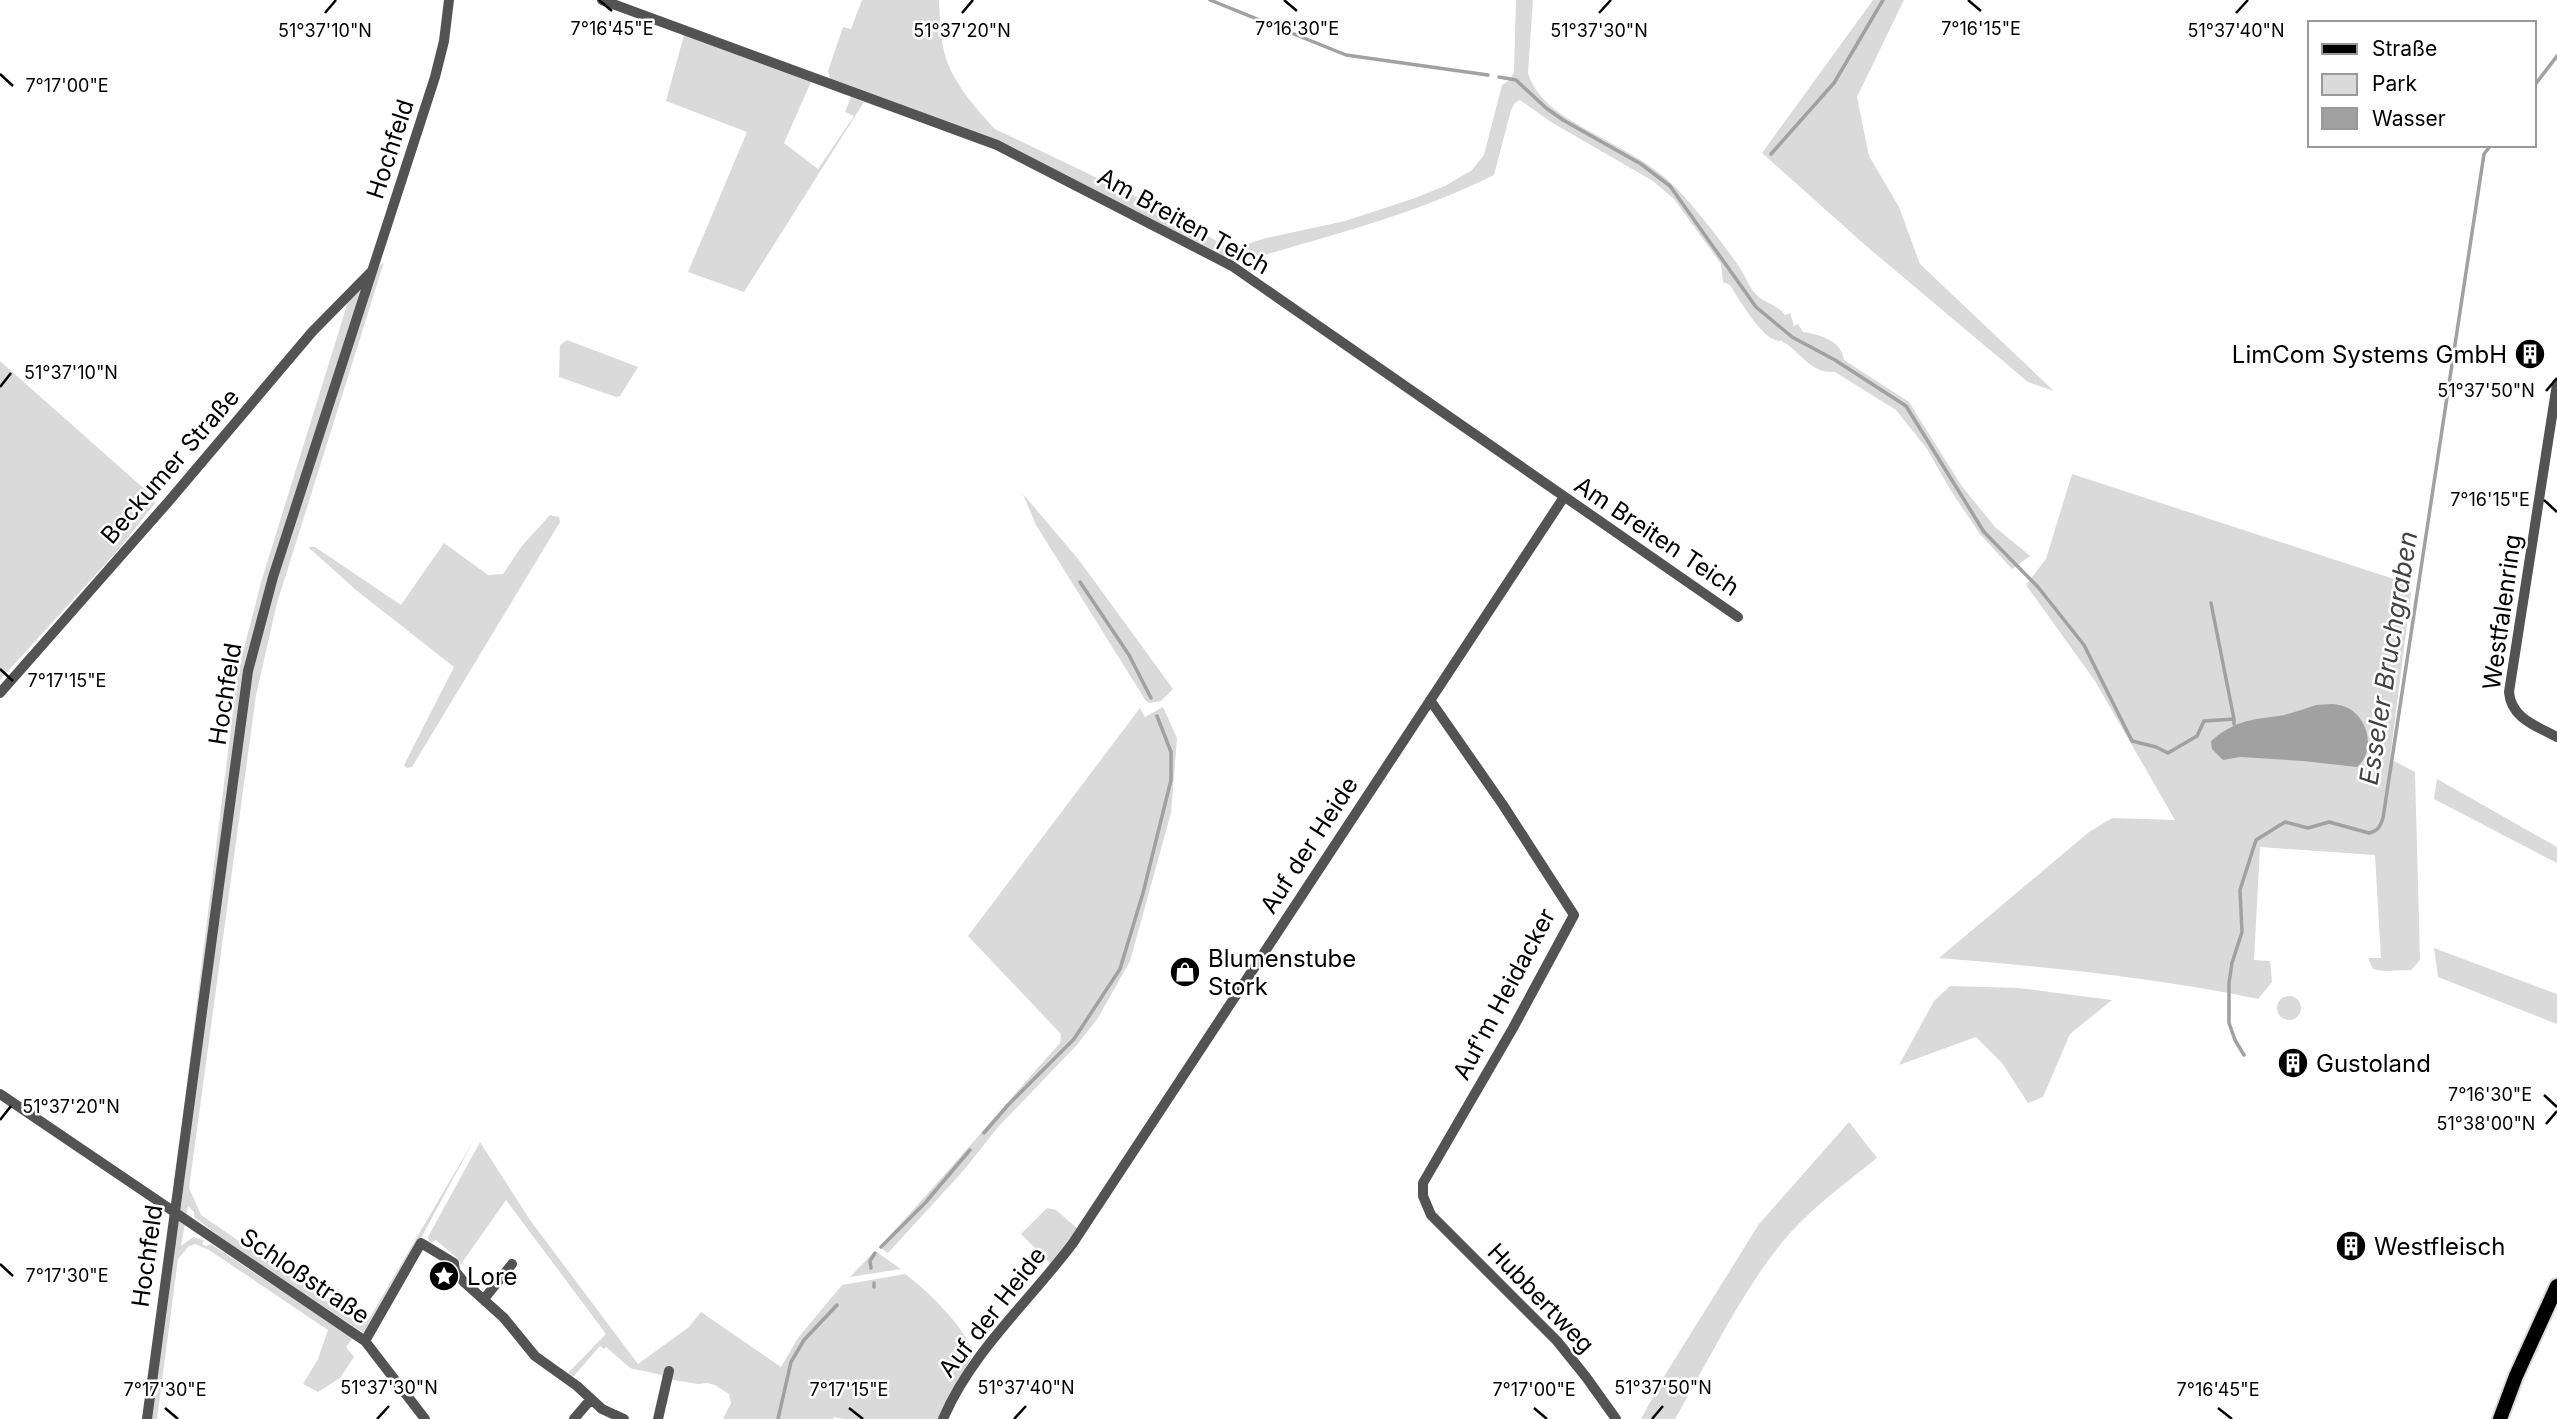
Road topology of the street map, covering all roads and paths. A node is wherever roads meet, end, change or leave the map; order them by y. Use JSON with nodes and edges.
{"nodes":[{"id":1,"x":449,"y":0,"type":"edge"},
{"id":2,"x":602,"y":0,"type":"edge"},
{"id":3,"x":627,"y":4,"type":"edge"},
{"id":4,"x":373,"y":269,"type":"junction"},
{"id":5,"x":2557,"y":384,"type":"edge"},
{"id":6,"x":1564,"y":497,"type":"junction"},
{"id":7,"x":1738,"y":617,"type":"dead end"},
{"id":8,"x":0,"y":692,"type":"edge"},
{"id":9,"x":1430,"y":700,"type":"junction"},
{"id":10,"x":2557,"y":737,"type":"edge"},
{"id":11,"x":0,"y":1094,"type":"edge"},
{"id":12,"x":174,"y":1214,"type":"junction"},
{"id":13,"x":1457,"y":1241,"type":"joint"},
{"id":14,"x":512,"y":1264,"type":"dead end"},
{"id":15,"x":2557,"y":1286,"type":"edge"},
{"id":16,"x":484,"y":1299,"type":"junction"},
{"id":17,"x":365,"y":1341,"type":"junction"},
{"id":18,"x":669,"y":1371,"type":"dead end"},
{"id":19,"x":591,"y":1399,"type":"junction"},
{"id":20,"x":147,"y":1419,"type":"edge"},
{"id":21,"x":425,"y":1419,"type":"edge"},
{"id":22,"x":574,"y":1419,"type":"edge"},
{"id":23,"x":624,"y":1419,"type":"edge"},
{"id":24,"x":657,"y":1419,"type":"edge"},
{"id":25,"x":943,"y":1419,"type":"edge"},
{"id":26,"x":1616,"y":1419,"type":"edge"},
{"id":27,"x":2500,"y":1419,"type":"edge"}],
"edges":[{"from":1,"to":4,"type":"street","name":"Hochfeld"},
{"from":2,"to":3,"type":"street","name":"Am Breiten Teich"},
{"from":3,"to":6,"type":"street","name":"Am Breiten Teich"},
{"from":4,"to":8,"type":"street","name":"Beckumer Straße"},
{"from":4,"to":12,"type":"street","name":"Hochfeld"},
{"from":5,"to":10,"type":"street","name":"Westfalenring"},
{"from":6,"to":7,"type":"street","name":"Am Breiten Teich"},
{"from":6,"to":9,"type":"street","name":"Auf der Heide"},
{"from":9,"to":13,"type":"street","name":"Auf'm Heidacker"},
{"from":9,"to":25,"type":"street","name":"Auf der Heide"},
{"from":11,"to":12,"type":"street","name":"Schloßstraße"},
{"from":12,"to":17,"type":"street","name":"Schloßstraße"},
{"from":12,"to":20,"type":"street","name":"Hochfeld"},
{"from":13,"to":26,"type":"street","name":"Hubbertweg"},
{"from":14,"to":16,"type":"street"},
{"from":15,"to":27,"type":"main road"},
{"from":16,"to":17,"type":"street"},
{"from":16,"to":19,"type":"street"},
{"from":17,"to":21,"type":"street","name":"Schloßstraße"},
{"from":18,"to":24,"type":"street"},
{"from":19,"to":22,"type":"street"},
{"from":19,"to":23,"type":"street"}]}
